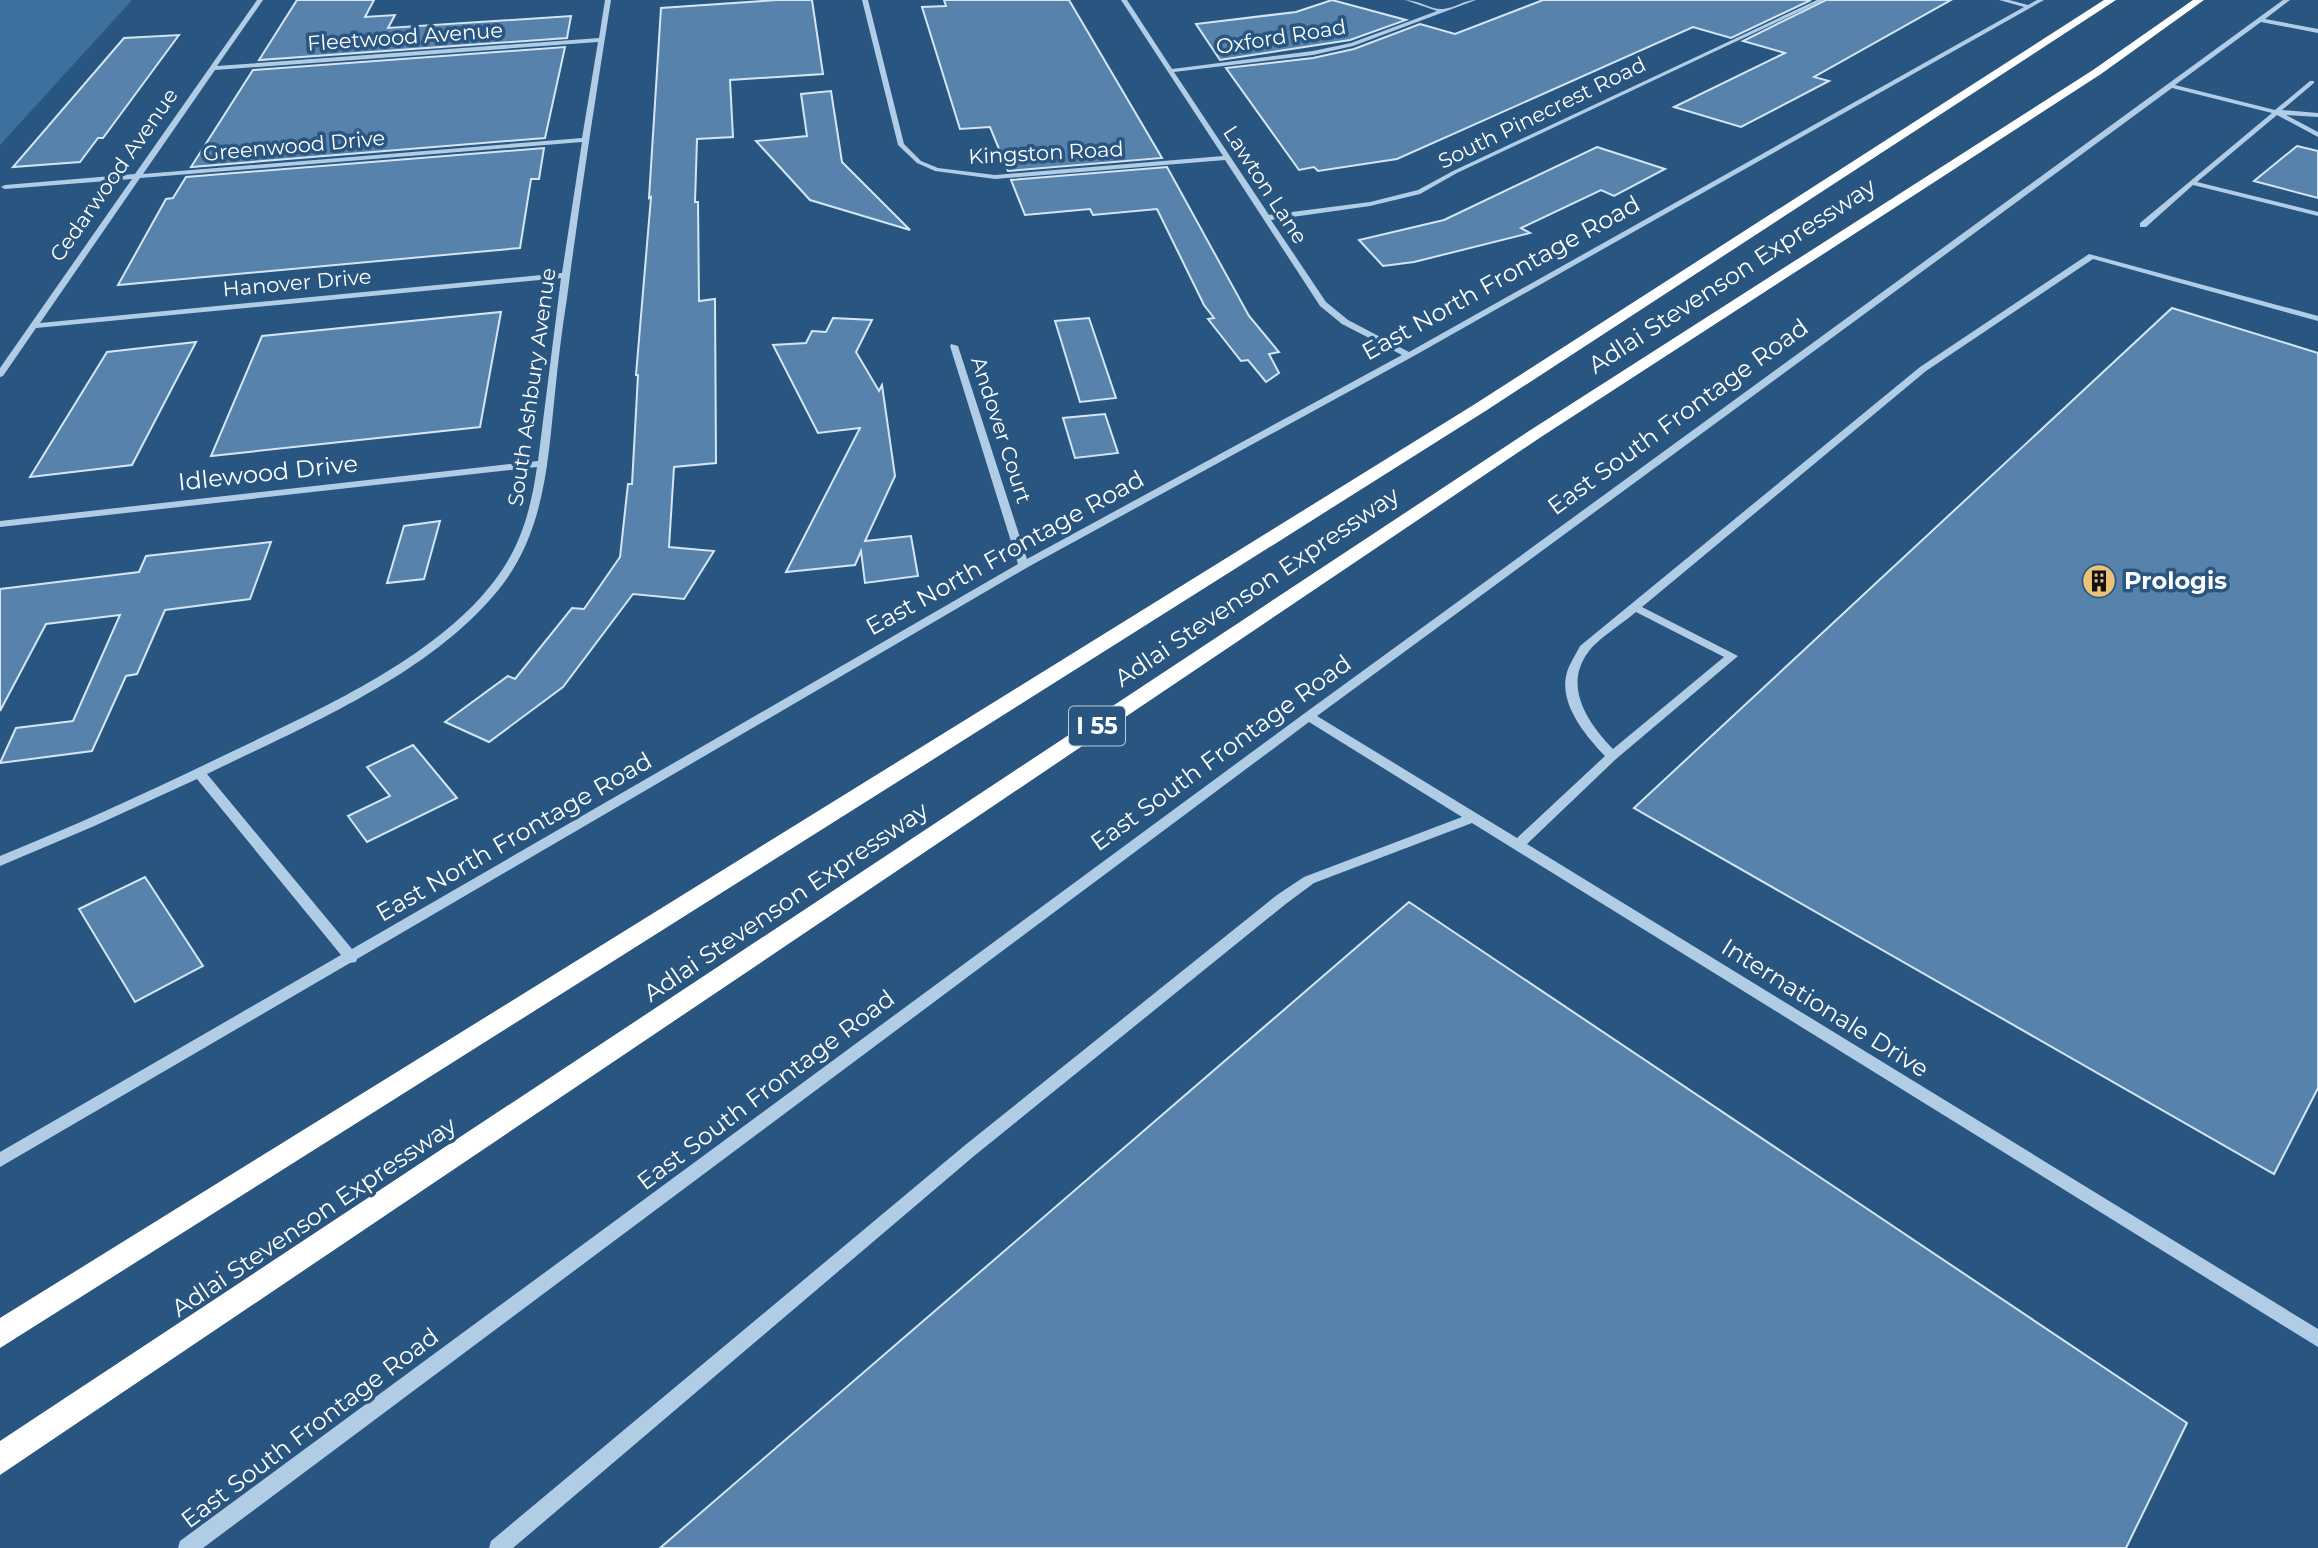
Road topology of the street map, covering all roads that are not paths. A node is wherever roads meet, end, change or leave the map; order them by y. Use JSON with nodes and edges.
{"nodes":[{"id":1,"x":260,"y":0,"type":"edge"},
{"id":2,"x":608,"y":0,"type":"edge"},
{"id":3,"x":865,"y":0,"type":"edge"},
{"id":4,"x":1124,"y":0,"type":"edge"},
{"id":5,"x":1408,"y":0,"type":"edge"},
{"id":6,"x":1473,"y":0,"type":"edge"},
{"id":7,"x":1821,"y":0,"type":"edge"},
{"id":8,"x":2002,"y":0,"type":"edge"},
{"id":9,"x":2041,"y":0,"type":"edge"},
{"id":10,"x":2111,"y":0,"type":"edge"},
{"id":11,"x":2199,"y":0,"type":"edge"},
{"id":12,"x":2287,"y":0,"type":"edge"},
{"id":13,"x":2029,"y":7,"type":"junction"},
{"id":14,"x":1443,"y":11,"type":"junction"},
{"id":15,"x":2262,"y":20,"type":"junction"},
{"id":16,"x":2318,"y":31,"type":"edge"},
{"id":17,"x":601,"y":40,"type":"junction"},
{"id":18,"x":212,"y":68,"type":"junction"},
{"id":19,"x":1171,"y":71,"type":"junction"},
{"id":20,"x":2312,"y":82,"type":"dead end"},
{"id":21,"x":2169,"y":85,"type":"junction"},
{"id":22,"x":2277,"y":112,"type":"junction"},
{"id":23,"x":2318,"y":115,"type":"edge"},
{"id":24,"x":2318,"y":135,"type":"edge"},
{"id":25,"x":586,"y":140,"type":"junction"},
{"id":26,"x":1225,"y":158,"type":"junction"},
{"id":27,"x":136,"y":176,"type":"junction"},
{"id":28,"x":2192,"y":183,"type":"junction"},
{"id":29,"x":5,"y":187,"type":"dead end"},
{"id":30,"x":2318,"y":214,"type":"edge"},
{"id":31,"x":1266,"y":218,"type":"junction"},
{"id":32,"x":2143,"y":225,"type":"dead end"},
{"id":33,"x":565,"y":275,"type":"junction"},
{"id":34,"x":2318,"y":319,"type":"edge"},
{"id":35,"x":33,"y":326,"type":"junction"},
{"id":36,"x":954,"y":346,"type":"dead end"},
{"id":37,"x":1409,"y":355,"type":"junction"},
{"id":38,"x":0,"y":374,"type":"edge"},
{"id":39,"x":540,"y":464,"type":"junction"},
{"id":40,"x":0,"y":524,"type":"edge"},
{"id":41,"x":1024,"y":565,"type":"junction"},
{"id":42,"x":1634,"y":607,"type":"junction"},
{"id":43,"x":1309,"y":716,"type":"junction"},
{"id":44,"x":1612,"y":757,"type":"junction"},
{"id":45,"x":199,"y":773,"type":"junction"},
{"id":46,"x":1474,"y":817,"type":"junction"},
{"id":47,"x":1518,"y":845,"type":"junction"},
{"id":48,"x":0,"y":861,"type":"edge"},
{"id":49,"x":351,"y":958,"type":"junction"},
{"id":50,"x":0,"y":1160,"type":"edge"},
{"id":51,"x":0,"y":1334,"type":"edge"},
{"id":52,"x":2318,"y":1339,"type":"edge"},
{"id":53,"x":0,"y":1459,"type":"edge"},
{"id":54,"x":187,"y":1548,"type":"edge"},
{"id":55,"x":498,"y":1548,"type":"edge"}],
"edges":[{"from":1,"to":18,"type":"street","name":"Cedarwood Avenue"},
{"from":2,"to":17,"type":"street","name":"South Ashbury Avenue"},
{"from":3,"to":26,"type":"street","name":"Kingston Road"},
{"from":4,"to":19,"type":"street","name":"Lawton Lane"},
{"from":5,"to":14,"type":"street"},
{"from":6,"to":14,"type":"street","name":"Oxford Road"},
{"from":7,"to":31,"type":"street","name":"South Pinecrest Road"},
{"from":8,"to":13,"type":"street"},
{"from":9,"to":13,"type":"street","name":"East North Frontage Road"},
{"from":10,"to":51,"type":"highway","name":"Adlai Stevenson Expressway","number":"I 55"},
{"from":11,"to":53,"type":"highway","name":"Adlai Stevenson Expressway","number":"I 55"},
{"from":12,"to":15,"type":"street","name":"East South Frontage Road"},
{"from":13,"to":37,"type":"street","name":"East North Frontage Road"},
{"from":14,"to":19,"type":"street","name":"Oxford Road"},
{"from":15,"to":16,"type":"street"},
{"from":15,"to":21,"type":"street","name":"East South Frontage Road"},
{"from":17,"to":18,"type":"street","name":"Fleetwood Avenue"},
{"from":17,"to":25,"type":"street","name":"South Ashbury Avenue"},
{"from":18,"to":27,"type":"street","name":"Cedarwood Avenue"},
{"from":19,"to":26,"type":"street","name":"Lawton Lane"},
{"from":20,"to":22,"type":"street"},
{"from":21,"to":22,"type":"street"},
{"from":21,"to":43,"type":"street","name":"East South Frontage Road"},
{"from":22,"to":23,"type":"street"},
{"from":22,"to":24,"type":"street"},
{"from":22,"to":28,"type":"street"},
{"from":25,"to":27,"type":"street","name":"Greenwood Drive"},
{"from":25,"to":33,"type":"street","name":"South Ashbury Avenue"},
{"from":26,"to":31,"type":"street","name":"Lawton Lane"},
{"from":27,"to":29,"type":"street","name":"Greenwood Drive"},
{"from":27,"to":35,"type":"street","name":"Cedarwood Avenue"},
{"from":28,"to":30,"type":"street"},
{"from":28,"to":32,"type":"street"},
{"from":31,"to":37,"type":"street","name":"Lawton Lane"},
{"from":33,"to":35,"type":"street","name":"Hanover Drive"},
{"from":33,"to":39,"type":"street","name":"South Ashbury Avenue"},
{"from":34,"to":42,"type":"street"},
{"from":35,"to":38,"type":"street","name":"Cedarwood Avenue"},
{"from":36,"to":41,"type":"street","name":"Andover Court"},
{"from":37,"to":41,"type":"street","name":"East North Frontage Road"},
{"from":39,"to":40,"type":"street","name":"Idlewood Drive"},
{"from":39,"to":45,"type":"street","name":"South Ashbury Avenue"},
{"from":41,"to":49,"type":"street","name":"East North Frontage Road"},
{"from":42,"to":44,"type":"street"},
{"from":42,"to":44,"type":"street"},
{"from":43,"to":46,"type":"street","name":"Internationale Drive"},
{"from":43,"to":54,"type":"street","name":"East South Frontage Road"},
{"from":44,"to":47,"type":"street"},
{"from":45,"to":48,"type":"street"},
{"from":45,"to":49,"type":"street"},
{"from":46,"to":47,"type":"street","name":"Internationale Drive"},
{"from":46,"to":55,"type":"street"},
{"from":47,"to":52,"type":"street","name":"Internationale Drive"},
{"from":49,"to":50,"type":"street","name":"East North Frontage Road"}]}
